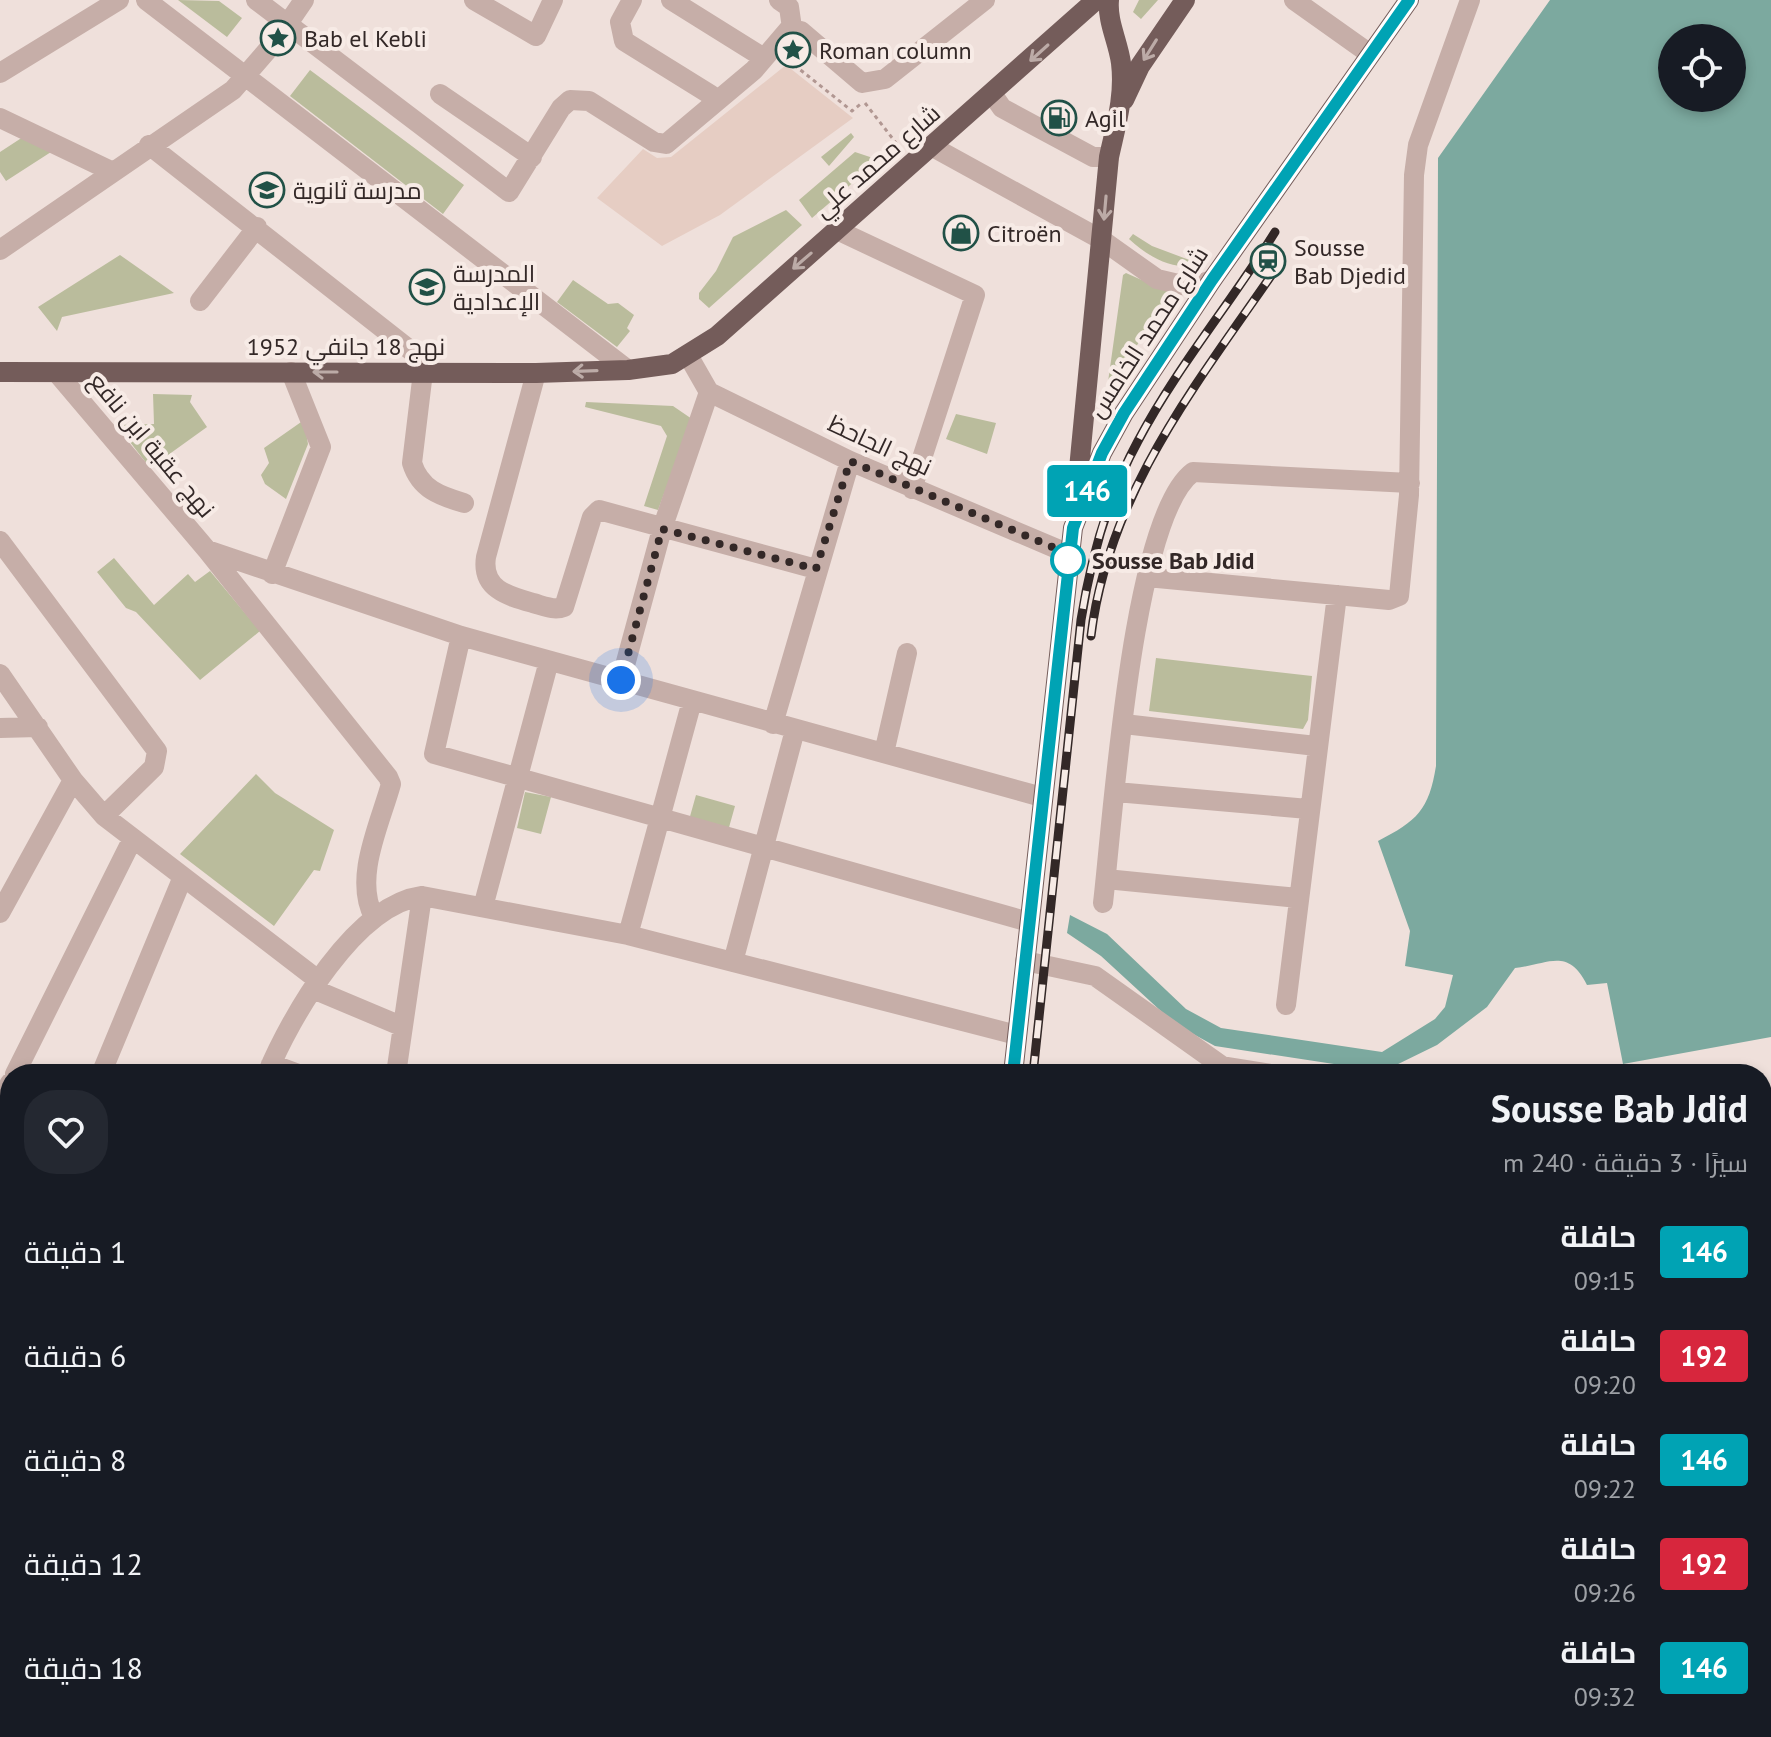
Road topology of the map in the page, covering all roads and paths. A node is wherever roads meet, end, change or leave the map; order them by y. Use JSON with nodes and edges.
{"nodes":[{"id":1,"x":119,"y":0,"type":"edge"},
{"id":2,"x":146,"y":0,"type":"edge"},
{"id":3,"x":256,"y":0,"type":"edge"},
{"id":4,"x":304,"y":0,"type":"edge"},
{"id":5,"x":474,"y":0,"type":"edge"},
{"id":6,"x":553,"y":0,"type":"edge"},
{"id":7,"x":632,"y":0,"type":"edge"},
{"id":8,"x":671,"y":0,"type":"edge"},
{"id":9,"x":779,"y":0,"type":"edge"},
{"id":10,"x":985,"y":0,"type":"edge"},
{"id":11,"x":1096,"y":0,"type":"edge"},
{"id":12,"x":1109,"y":0,"type":"edge"},
{"id":13,"x":1185,"y":0,"type":"edge"},
{"id":14,"x":1294,"y":0,"type":"edge"},
{"id":15,"x":1409,"y":0,"type":"edge"},
{"id":16,"x":1470,"y":0,"type":"edge"},
{"id":17,"x":288,"y":24,"type":"junction"},
{"id":18,"x":792,"y":28,"type":"junction"},
{"id":19,"x":768,"y":53,"type":"junction"},
{"id":20,"x":1370,"y":54,"type":"junction"},
{"id":21,"x":0,"y":73,"type":"edge"},
{"id":22,"x":246,"y":74,"type":"junction"},
{"id":23,"x":865,"y":89,"type":"junction"},
{"id":24,"x":440,"y":94,"type":"dead end"},
{"id":25,"x":711,"y":95,"type":"dead end"},
{"id":26,"x":993,"y":95,"type":"junction"},
{"id":27,"x":1123,"y":104,"type":"junction"},
{"id":28,"x":0,"y":118,"type":"edge"},
{"id":29,"x":891,"y":137,"type":"dead end"},
{"id":30,"x":149,"y":145,"type":"junction"},
{"id":31,"x":931,"y":146,"type":"junction"},
{"id":32,"x":532,"y":157,"type":"junction"},
{"id":33,"x":1109,"y":157,"type":"junction"},
{"id":34,"x":111,"y":171,"type":"junction"},
{"id":35,"x":257,"y":227,"type":"junction"},
{"id":36,"x":837,"y":230,"type":"junction"},
{"id":37,"x":1102,"y":240,"type":"junction"},
{"id":38,"x":0,"y":250,"type":"edge"},
{"id":39,"x":1212,"y":280,"type":"junction"},
{"id":40,"x":200,"y":301,"type":"dead end"},
{"id":41,"x":689,"y":357,"type":"junction"},
{"id":42,"x":628,"y":370,"type":"junction"},
{"id":43,"x":0,"y":372,"type":"edge"},
{"id":44,"x":291,"y":372,"type":"junction"},
{"id":45,"x":423,"y":372,"type":"junction"},
{"id":46,"x":57,"y":373,"type":"junction"},
{"id":47,"x":536,"y":373,"type":"junction"},
{"id":48,"x":709,"y":392,"type":"junction"},
{"id":49,"x":850,"y":461,"type":"junction"},
{"id":50,"x":1410,"y":483,"type":"junction"},
{"id":51,"x":912,"y":489,"type":"junction"},
{"id":52,"x":464,"y":503,"type":"dead end"},
{"id":53,"x":1073,"y":528,"type":"junction"},
{"id":54,"x":662,"y":529,"type":"junction"},
{"id":55,"x":2,"y":547,"type":"edge"},
{"id":56,"x":207,"y":550,"type":"junction"},
{"id":57,"x":1069,"y":554,"type":"junction"},
{"id":58,"x":816,"y":569,"type":"junction"},
{"id":59,"x":272,"y":574,"type":"junction"},
{"id":60,"x":1147,"y":577,"type":"junction"},
{"id":61,"x":1337,"y":595,"type":"junction"},
{"id":62,"x":461,"y":636,"type":"junction"},
{"id":63,"x":907,"y":653,"type":"dead end"},
{"id":64,"x":549,"y":661,"type":"junction"},
{"id":65,"x":0,"y":674,"type":"edge"},
{"id":66,"x":621,"y":680,"type":"junction"},
{"id":67,"x":692,"y":701,"type":"junction"},
{"id":68,"x":773,"y":724,"type":"junction"},
{"id":69,"x":1124,"y":724,"type":"junction"},
{"id":70,"x":38,"y":727,"type":"junction"},
{"id":71,"x":0,"y":728,"type":"edge"},
{"id":72,"x":795,"y":730,"type":"junction"},
{"id":73,"x":1316,"y":746,"type":"junction"},
{"id":74,"x":884,"y":753,"type":"junction"},
{"id":75,"x":517,"y":779,"type":"junction"},
{"id":76,"x":73,"y":780,"type":"junction"},
{"id":77,"x":1116,"y":792,"type":"junction"},
{"id":78,"x":1042,"y":797,"type":"junction"},
{"id":79,"x":1308,"y":809,"type":"junction"},
{"id":80,"x":104,"y":816,"type":"junction"},
{"id":81,"x":658,"y":818,"type":"junction"},
{"id":82,"x":132,"y":840,"type":"junction"},
{"id":83,"x":765,"y":848,"type":"junction"},
{"id":84,"x":182,"y":879,"type":"junction"},
{"id":85,"x":1106,"y":879,"type":"junction"},
{"id":86,"x":422,"y":896,"type":"junction"},
{"id":87,"x":1298,"y":898,"type":"junction"},
{"id":88,"x":1103,"y":903,"type":"dead end"},
{"id":89,"x":483,"y":907,"type":"junction"},
{"id":90,"x":0,"y":913,"type":"edge"},
{"id":91,"x":374,"y":917,"type":"junction"},
{"id":92,"x":1029,"y":922,"type":"junction"},
{"id":93,"x":628,"y":935,"type":"junction"},
{"id":94,"x":1025,"y":961,"type":"junction"},
{"id":95,"x":733,"y":962,"type":"junction"},
{"id":96,"x":316,"y":985,"type":"junction"},
{"id":97,"x":1286,"y":1005,"type":"dead end"},
{"id":98,"x":401,"y":1026,"type":"junction"},
{"id":99,"x":1017,"y":1035,"type":"junction"},
{"id":100,"x":20,"y":1064,"type":"edge"},
{"id":101,"x":105,"y":1064,"type":"edge"},
{"id":102,"x":272,"y":1064,"type":"edge"},
{"id":103,"x":397,"y":1064,"type":"edge"},
{"id":104,"x":1014,"y":1064,"type":"edge"},
{"id":105,"x":1219,"y":1064,"type":"edge"}],
"edges":[{"from":1,"to":21,"type":"street"},
{"from":2,"to":22,"type":"street"},
{"from":3,"to":17,"type":"street"},
{"from":4,"to":17,"type":"street"},
{"from":5,"to":6,"type":"street"},
{"from":7,"to":25,"type":"street"},
{"from":8,"to":19,"type":"street"},
{"from":9,"to":18,"type":"street"},
{"from":10,"to":23,"type":"street"},
{"from":11,"to":26,"type":"main road","name":"شارع محمد علي","one_way":true},
{"from":12,"to":27,"type":"main road"},
{"from":13,"to":27,"type":"main road","one_way":true},
{"from":14,"to":20,"type":"street"},
{"from":15,"to":20,"type":"main road","name":"شارع محمد الخامس"},
{"from":16,"to":50,"type":"street"},
{"from":17,"to":22,"type":"street"},
{"from":17,"to":32,"type":"street"},
{"from":18,"to":19,"type":"street"},
{"from":18,"to":23,"type":"street"},
{"from":19,"to":23,"type":"path"},
{"from":19,"to":32,"type":"street"},
{"from":20,"to":39,"type":"main road","name":"شارع محمد الخامس"},
{"from":22,"to":30,"type":"street"},
{"from":22,"to":42,"type":"street"},
{"from":23,"to":29,"type":"path"},
{"from":24,"to":32,"type":"street"},
{"from":26,"to":31,"type":"main road","name":"شارع محمد علي"},
{"from":26,"to":33,"type":"street"},
{"from":27,"to":33,"type":"main road"},
{"from":28,"to":34,"type":"street"},
{"from":30,"to":34,"type":"street"},
{"from":30,"to":35,"type":"street"},
{"from":31,"to":36,"type":"main road","name":"شارع محمد علي"},
{"from":31,"to":37,"type":"street"},
{"from":33,"to":37,"type":"main road","one_way":true},
{"from":34,"to":38,"type":"street"},
{"from":35,"to":40,"type":"street"},
{"from":35,"to":45,"type":"street"},
{"from":36,"to":41,"type":"main road","name":"شارع محمد علي","one_way":true},
{"from":36,"to":51,"type":"street"},
{"from":37,"to":39,"type":"street"},
{"from":37,"to":53,"type":"main road"},
{"from":39,"to":53,"type":"main road","name":"شارع محمد الخامس"},
{"from":41,"to":42,"type":"main road","name":"نهج 18 جانفي 1952"},
{"from":41,"to":48,"type":"street"},
{"from":42,"to":47,"type":"main road","name":"نهج 18 جانفي 1952","one_way":true},
{"from":43,"to":46,"type":"main road","name":"نهج 18 جانفي 1952"},
{"from":45,"to":44,"type":"main road","name":"نهج 18 جانفي 1952","one_way":true},
{"from":44,"to":46,"type":"main road","name":"نهج 18 جانفي 1952"},
{"from":44,"to":59,"type":"street"},
{"from":45,"to":47,"type":"main road","name":"نهج 18 جانفي 1952"},
{"from":45,"to":52,"type":"street"},
{"from":46,"to":56,"type":"street","name":"نهج عقبة ابن نافع"},
{"from":47,"to":54,"type":"street"},
{"from":48,"to":49,"type":"street","name":"نهج الجاحظ"},
{"from":48,"to":54,"type":"street"},
{"from":49,"to":51,"type":"street","name":"نهج الجاحظ"},
{"from":49,"to":58,"type":"street"},
{"from":50,"to":60,"type":"street"},
{"from":50,"to":61,"type":"street"},
{"from":51,"to":57,"type":"street","name":"نهج الجاحظ"},
{"from":53,"to":57,"type":"main road","name":"شارع محمد الخامس"},
{"from":54,"to":58,"type":"street"},
{"from":54,"to":66,"type":"street"},
{"from":55,"to":80,"type":"street"},
{"from":56,"to":59,"type":"street"},
{"from":56,"to":91,"type":"street","name":"نهج عقبة ابن نافع"},
{"from":57,"to":78,"type":"main road","name":"شارع محمد الخامس"},
{"from":58,"to":68,"type":"street"},
{"from":59,"to":62,"type":"street"},
{"from":60,"to":61,"type":"street"},
{"from":60,"to":69,"type":"street"},
{"from":61,"to":73,"type":"street"},
{"from":62,"to":64,"type":"street"},
{"from":62,"to":75,"type":"street"},
{"from":63,"to":74,"type":"street"},
{"from":64,"to":66,"type":"street"},
{"from":64,"to":75,"type":"street"},
{"from":65,"to":70,"type":"street"},
{"from":66,"to":67,"type":"street"},
{"from":67,"to":68,"type":"street"},
{"from":67,"to":81,"type":"street"},
{"from":68,"to":72,"type":"street"},
{"from":69,"to":73,"type":"street"},
{"from":69,"to":77,"type":"street"},
{"from":70,"to":71,"type":"street"},
{"from":70,"to":76,"type":"street"},
{"from":72,"to":74,"type":"street"},
{"from":72,"to":83,"type":"street"},
{"from":73,"to":79,"type":"street"},
{"from":74,"to":78,"type":"street"},
{"from":75,"to":81,"type":"street"},
{"from":75,"to":89,"type":"street"},
{"from":76,"to":80,"type":"street"},
{"from":76,"to":90,"type":"street"},
{"from":77,"to":79,"type":"street"},
{"from":77,"to":85,"type":"street"},
{"from":78,"to":92,"type":"main road","name":"شارع محمد الخامس"},
{"from":79,"to":87,"type":"street"},
{"from":80,"to":82,"type":"street"},
{"from":81,"to":83,"type":"street"},
{"from":81,"to":93,"type":"street"},
{"from":82,"to":84,"type":"street"},
{"from":82,"to":100,"type":"street"},
{"from":83,"to":92,"type":"street"},
{"from":83,"to":95,"type":"street"},
{"from":84,"to":96,"type":"street"},
{"from":84,"to":101,"type":"street"},
{"from":85,"to":87,"type":"street"},
{"from":85,"to":88,"type":"street"},
{"from":86,"to":89,"type":"street"},
{"from":86,"to":91,"type":"street"},
{"from":86,"to":98,"type":"street"},
{"from":87,"to":97,"type":"street"},
{"from":89,"to":93,"type":"street"},
{"from":91,"to":96,"type":"street"},
{"from":92,"to":94,"type":"main road","name":"شارع محمد الخامس"},
{"from":93,"to":95,"type":"street"},
{"from":94,"to":99,"type":"main road","name":"شارع محمد الخامس"},
{"from":94,"to":105,"type":"street"},
{"from":95,"to":99,"type":"street"},
{"from":96,"to":98,"type":"street"},
{"from":96,"to":102,"type":"street"},
{"from":98,"to":103,"type":"street"},
{"from":99,"to":104,"type":"main road","name":"شارع محمد الخامس"}]}
